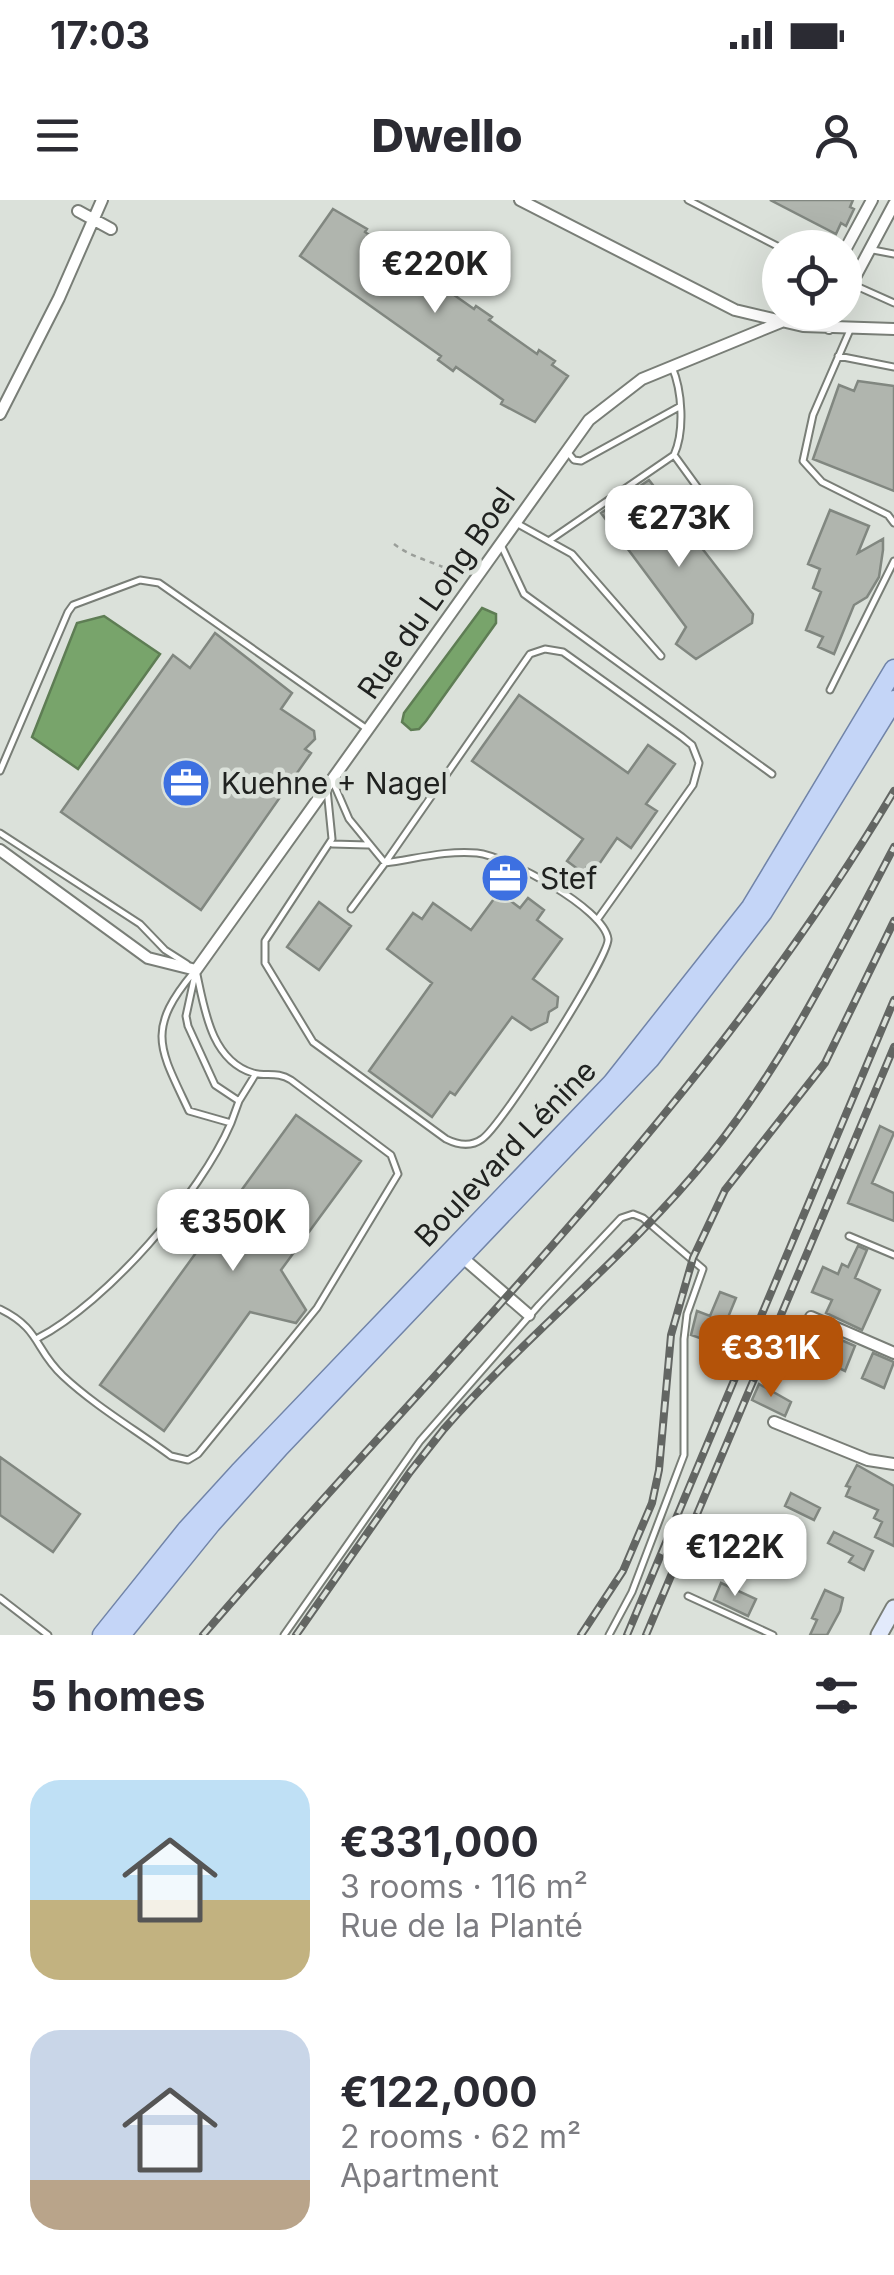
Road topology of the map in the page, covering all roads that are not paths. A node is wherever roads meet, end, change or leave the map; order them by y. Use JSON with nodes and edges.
{"nodes":[{"id":1,"x":102,"y":200,"type":"edge"},
{"id":2,"x":520,"y":200,"type":"edge"},
{"id":3,"x":688,"y":200,"type":"edge"},
{"id":4,"x":872,"y":200,"type":"edge"},
{"id":5,"x":894,"y":204,"type":"edge"},
{"id":6,"x":78,"y":211,"type":"dead end"},
{"id":7,"x":891,"y":217,"type":"edge"},
{"id":8,"x":94,"y":220,"type":"junction"},
{"id":9,"x":110,"y":228,"type":"dead end"},
{"id":10,"x":856,"y":230,"type":"edge"},
{"id":11,"x":762,"y":238,"type":"edge"},
{"id":12,"x":871,"y":250,"type":"junction"},
{"id":13,"x":894,"y":254,"type":"edge"},
{"id":14,"x":862,"y":265,"type":"edge"},
{"id":15,"x":862,"y":292,"type":"edge"},
{"id":16,"x":894,"y":302,"type":"edge"},
{"id":17,"x":762,"y":316,"type":"edge"},
{"id":18,"x":862,"y":328,"type":"edge"},
{"id":19,"x":894,"y":329,"type":"edge"},
{"id":20,"x":762,"y":330,"type":"edge"},
{"id":21,"x":850,"y":330,"type":"edge"},
{"id":22,"x":838,"y":356,"type":"junction"},
{"id":23,"x":672,"y":367,"type":"junction"},
{"id":24,"x":894,"y":367,"type":"edge"},
{"id":25,"x":679,"y":407,"type":"junction"},
{"id":26,"x":0,"y":414,"type":"edge"},
{"id":27,"x":566,"y":450,"type":"junction"},
{"id":28,"x":674,"y":455,"type":"junction"},
{"id":29,"x":711,"y":506,"type":"dead end"},
{"id":30,"x":516,"y":522,"type":"junction"},
{"id":31,"x":894,"y":523,"type":"edge"},
{"id":32,"x":550,"y":540,"type":"junction"},
{"id":33,"x":500,"y":544,"type":"junction"},
{"id":34,"x":894,"y":561,"type":"edge"},
{"id":35,"x":661,"y":656,"type":"dead end"},
{"id":36,"x":894,"y":669,"type":"edge"},
{"id":37,"x":830,"y":690,"type":"dead end"},
{"id":38,"x":894,"y":700,"type":"edge"},
{"id":39,"x":370,"y":731,"type":"junction"},
{"id":40,"x":0,"y":772,"type":"edge"},
{"id":41,"x":772,"y":774,"type":"dead end"},
{"id":42,"x":330,"y":786,"type":"junction"},
{"id":43,"x":0,"y":834,"type":"edge"},
{"id":44,"x":330,"y":844,"type":"junction"},
{"id":45,"x":368,"y":845,"type":"junction"},
{"id":46,"x":0,"y":850,"type":"edge"},
{"id":47,"x":385,"y":863,"type":"junction"},
{"id":48,"x":352,"y":909,"type":"dead end"},
{"id":49,"x":597,"y":920,"type":"junction"},
{"id":50,"x":196,"y":970,"type":"junction"},
{"id":51,"x":256,"y":1074,"type":"junction"},
{"id":52,"x":238,"y":1101,"type":"junction"},
{"id":53,"x":231,"y":1124,"type":"junction"},
{"id":54,"x":849,"y":1236,"type":"dead end"},
{"id":55,"x":894,"y":1256,"type":"edge"},
{"id":56,"x":463,"y":1258,"type":"junction"},
{"id":57,"x":0,"y":1309,"type":"edge"},
{"id":58,"x":529,"y":1315,"type":"junction"},
{"id":59,"x":811,"y":1317,"type":"dead end"},
{"id":60,"x":38,"y":1338,"type":"junction"},
{"id":61,"x":894,"y":1354,"type":"edge"},
{"id":62,"x":774,"y":1422,"type":"dead end"},
{"id":63,"x":894,"y":1464,"type":"edge"},
{"id":64,"x":688,"y":1596,"type":"dead end"},
{"id":65,"x":0,"y":1598,"type":"edge"},
{"id":66,"x":894,"y":1608,"type":"edge"},
{"id":67,"x":48,"y":1635,"type":"edge"},
{"id":68,"x":102,"y":1635,"type":"edge"},
{"id":69,"x":120,"y":1635,"type":"edge"},
{"id":70,"x":284,"y":1635,"type":"edge"},
{"id":71,"x":609,"y":1635,"type":"edge"},
{"id":72,"x":773,"y":1635,"type":"edge"},
{"id":73,"x":879,"y":1635,"type":"edge"}],
"edges":[{"from":1,"to":8,"type":"street"},
{"from":2,"to":17,"type":"street"},
{"from":3,"to":11,"type":"lane"},
{"from":4,"to":10,"type":"street"},
{"from":5,"to":7,"type":"street"},
{"from":6,"to":8,"type":"street"},
{"from":7,"to":12,"type":"street"},
{"from":8,"to":9,"type":"street"},
{"from":8,"to":26,"type":"street"},
{"from":12,"to":13,"type":"lane"},
{"from":12,"to":14,"type":"street"},
{"from":15,"to":16,"type":"lane"},
{"from":18,"to":19,"type":"street"},
{"from":20,"to":23,"type":"street","name":"Rue du Long Boel"},
{"from":21,"to":22,"type":"lane"},
{"from":22,"to":24,"type":"lane"},
{"from":22,"to":31,"type":"lane"},
{"from":23,"to":25,"type":"lane"},
{"from":23,"to":27,"type":"street","name":"Rue du Long Boel"},
{"from":25,"to":27,"type":"lane"},
{"from":25,"to":28,"type":"lane"},
{"from":27,"to":30,"type":"street","name":"Rue du Long Boel"},
{"from":28,"to":29,"type":"lane"},
{"from":28,"to":32,"type":"lane"},
{"from":30,"to":32,"type":"lane"},
{"from":30,"to":33,"type":"street","name":"Rue du Long Boel"},
{"from":32,"to":35,"type":"lane"},
{"from":33,"to":39,"type":"street","name":"Rue du Long Boel"},
{"from":33,"to":41,"type":"lane"},
{"from":34,"to":37,"type":"lane"},
{"from":36,"to":68,"type":"main road","name":"Boulevard Lénine"},
{"from":38,"to":56,"type":"main road","name":"Boulevard Lénine"},
{"from":39,"to":40,"type":"lane"},
{"from":39,"to":42,"type":"street","name":"Rue du Long Boel"},
{"from":42,"to":44,"type":"lane"},
{"from":42,"to":45,"type":"lane"},
{"from":42,"to":50,"type":"street","name":"Rue du Long Boel"},
{"from":43,"to":50,"type":"lane"},
{"from":44,"to":45,"type":"lane"},
{"from":44,"to":49,"type":"lane"},
{"from":45,"to":47,"type":"lane"},
{"from":46,"to":50,"type":"street"},
{"from":47,"to":48,"type":"lane"},
{"from":47,"to":49,"type":"lane"},
{"from":47,"to":49,"type":"lane"},
{"from":50,"to":51,"type":"lane"},
{"from":50,"to":52,"type":"lane"},
{"from":50,"to":53,"type":"lane"},
{"from":51,"to":52,"type":"lane"},
{"from":51,"to":60,"type":"lane"},
{"from":52,"to":53,"type":"lane"},
{"from":53,"to":60,"type":"lane"},
{"from":54,"to":55,"type":"lane"},
{"from":56,"to":58,"type":"street"},
{"from":56,"to":69,"type":"main road","name":"Boulevard Lénine"},
{"from":57,"to":60,"type":"lane"},
{"from":58,"to":70,"type":"lane"},
{"from":58,"to":71,"type":"lane"},
{"from":59,"to":61,"type":"street"},
{"from":62,"to":63,"type":"street"},
{"from":64,"to":72,"type":"lane"},
{"from":65,"to":67,"type":"lane"},
{"from":66,"to":73,"type":"street"}]}
